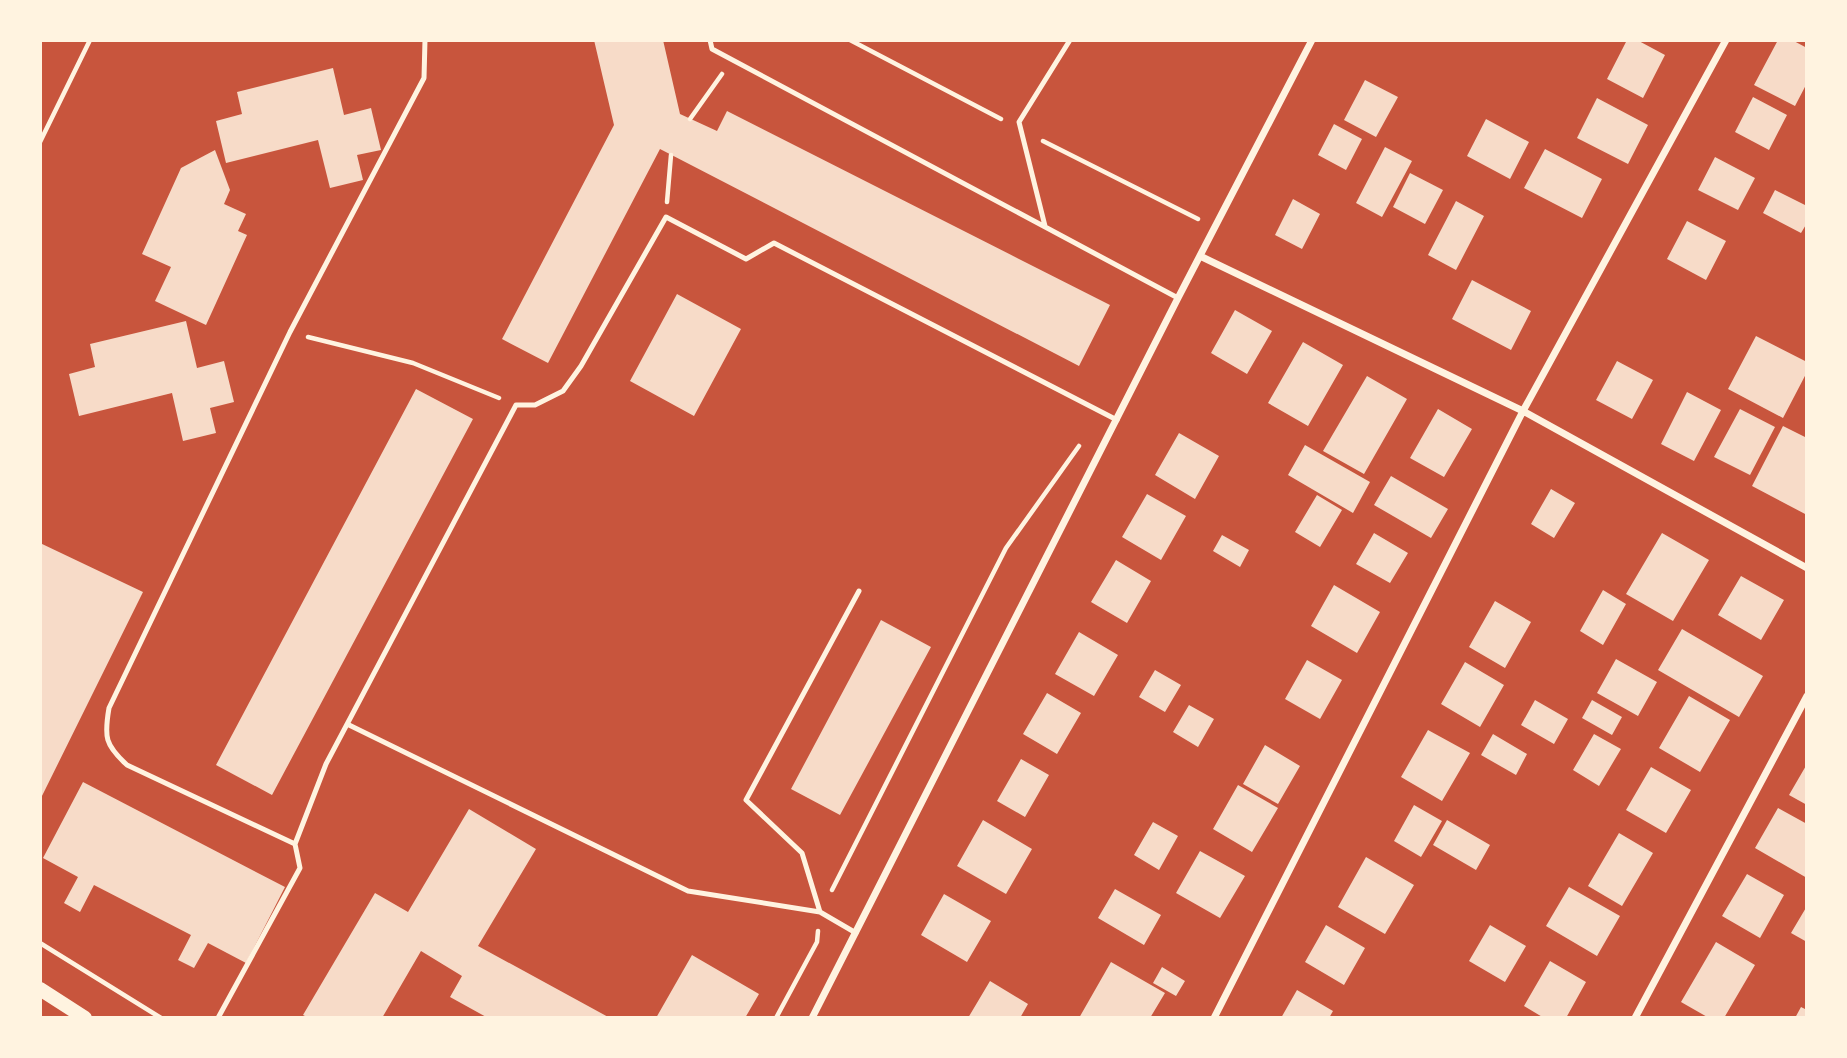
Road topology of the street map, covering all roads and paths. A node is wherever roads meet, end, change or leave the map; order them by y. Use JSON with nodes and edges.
{"nodes":[{"id":1,"x":90,"y":40,"type":"edge"},
{"id":2,"x":425,"y":40,"type":"edge"},
{"id":3,"x":710,"y":40,"type":"edge"},
{"id":4,"x":1070,"y":40,"type":"edge"},
{"id":5,"x":1312,"y":40,"type":"edge"},
{"id":6,"x":1726,"y":40,"type":"edge"},
{"id":7,"x":732,"y":60,"type":"junction"},
{"id":8,"x":690,"y":119,"type":"dead end"},
{"id":9,"x":40,"y":142,"type":"edge"},
{"id":10,"x":671,"y":155,"type":"dead end"},
{"id":11,"x":666,"y":217,"type":"junction"},
{"id":12,"x":1045,"y":226,"type":"junction"},
{"id":13,"x":1200,"y":256,"type":"junction"},
{"id":14,"x":1178,"y":298,"type":"junction"},
{"id":15,"x":290,"y":332,"type":"junction"},
{"id":16,"x":516,"y":405,"type":"junction"},
{"id":17,"x":1523,"y":411,"type":"junction"},
{"id":18,"x":1102,"y":413,"type":"junction"},
{"id":19,"x":1117,"y":420,"type":"junction"},
{"id":20,"x":1807,"y":568,"type":"edge"},
{"id":21,"x":859,"y":591,"type":"dead end"},
{"id":22,"x":1807,"y":696,"type":"edge"},
{"id":23,"x":347,"y":724,"type":"junction"},
{"id":24,"x":295,"y":844,"type":"junction"},
{"id":25,"x":820,"y":912,"type":"junction"},
{"id":26,"x":856,"y":933,"type":"junction"},
{"id":27,"x":40,"y":943,"type":"edge"},
{"id":28,"x":40,"y":989,"type":"edge"},
{"id":29,"x":85,"y":1018,"type":"edge"},
{"id":30,"x":161,"y":1018,"type":"edge"},
{"id":31,"x":218,"y":1018,"type":"edge"},
{"id":32,"x":776,"y":1018,"type":"edge"},
{"id":33,"x":812,"y":1018,"type":"edge"},
{"id":34,"x":1214,"y":1018,"type":"edge"},
{"id":35,"x":1634,"y":1018,"type":"edge"}],
"edges":[{"from":1,"to":9,"type":"path"},
{"from":2,"to":15,"type":"lane"},
{"from":3,"to":7,"type":"lane"},
{"from":4,"to":12,"type":"lane"},
{"from":5,"to":13,"type":"street"},
{"from":6,"to":17,"type":"street"},
{"from":7,"to":8,"type":"path"},
{"from":7,"to":12,"type":"lane"},
{"from":10,"to":11,"type":"path"},
{"from":11,"to":16,"type":"lane"},
{"from":11,"to":18,"type":"lane"},
{"from":12,"to":14,"type":"lane"},
{"from":13,"to":14,"type":"street"},
{"from":13,"to":17,"type":"street"},
{"from":14,"to":19,"type":"street"},
{"from":15,"to":16,"type":"path"},
{"from":15,"to":24,"type":"lane"},
{"from":16,"to":23,"type":"lane"},
{"from":17,"to":20,"type":"street"},
{"from":17,"to":34,"type":"street"},
{"from":18,"to":19,"type":"lane"},
{"from":18,"to":25,"type":"path"},
{"from":19,"to":26,"type":"street"},
{"from":21,"to":25,"type":"lane"},
{"from":22,"to":35,"type":"street"},
{"from":23,"to":24,"type":"lane"},
{"from":23,"to":25,"type":"lane"},
{"from":24,"to":31,"type":"lane"},
{"from":25,"to":26,"type":"lane"},
{"from":25,"to":32,"type":"path"},
{"from":26,"to":33,"type":"street"},
{"from":27,"to":30,"type":"path"},
{"from":28,"to":29,"type":"main road"}]}
